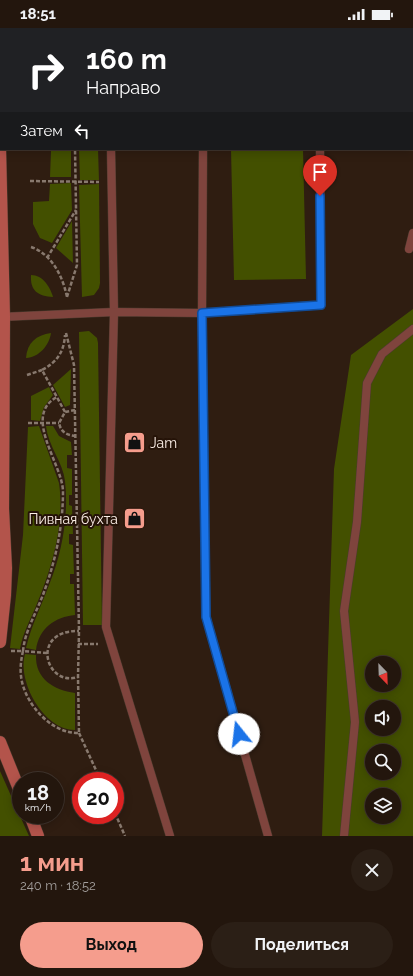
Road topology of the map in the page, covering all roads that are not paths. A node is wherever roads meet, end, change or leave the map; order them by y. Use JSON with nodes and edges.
{"nodes":[{"id":1,"x":0,"y":150,"type":"edge"},
{"id":2,"x":111,"y":150,"type":"edge"},
{"id":3,"x":203,"y":150,"type":"edge"},
{"id":4,"x":320,"y":150,"type":"edge"},
{"id":5,"x":413,"y":234,"type":"edge"},
{"id":6,"x":409,"y":249,"type":"dead end"},
{"id":7,"x":114,"y":312,"type":"junction"},
{"id":8,"x":202,"y":313,"type":"junction"},
{"id":9,"x":2,"y":317,"type":"edge"},
{"id":10,"x":413,"y":329,"type":"edge"},
{"id":11,"x":1,"y":513,"type":"edge"},
{"id":12,"x":0,"y":642,"type":"edge"},
{"id":13,"x":0,"y":742,"type":"edge"},
{"id":14,"x":12,"y":772,"type":"edge"},
{"id":15,"x":33,"y":824,"type":"edge"},
{"id":16,"x":38,"y":836,"type":"edge"},
{"id":17,"x":170,"y":836,"type":"edge"},
{"id":18,"x":268,"y":836,"type":"edge"},
{"id":19,"x":344,"y":836,"type":"edge"}],
"edges":[{"from":1,"to":9,"type":"street"},
{"from":2,"to":7,"type":"lane"},
{"from":3,"to":8,"type":"lane"},
{"from":4,"to":8,"type":"lane"},
{"from":5,"to":6,"type":"lane"},
{"from":7,"to":8,"type":"lane"},
{"from":7,"to":9,"type":"lane"},
{"from":7,"to":17,"type":"lane"},
{"from":8,"to":18,"type":"lane"},
{"from":9,"to":11,"type":"street"},
{"from":10,"to":19,"type":"lane"},
{"from":11,"to":12,"type":"street"},
{"from":13,"to":14,"type":"street"},
{"from":15,"to":16,"type":"street"}]}
